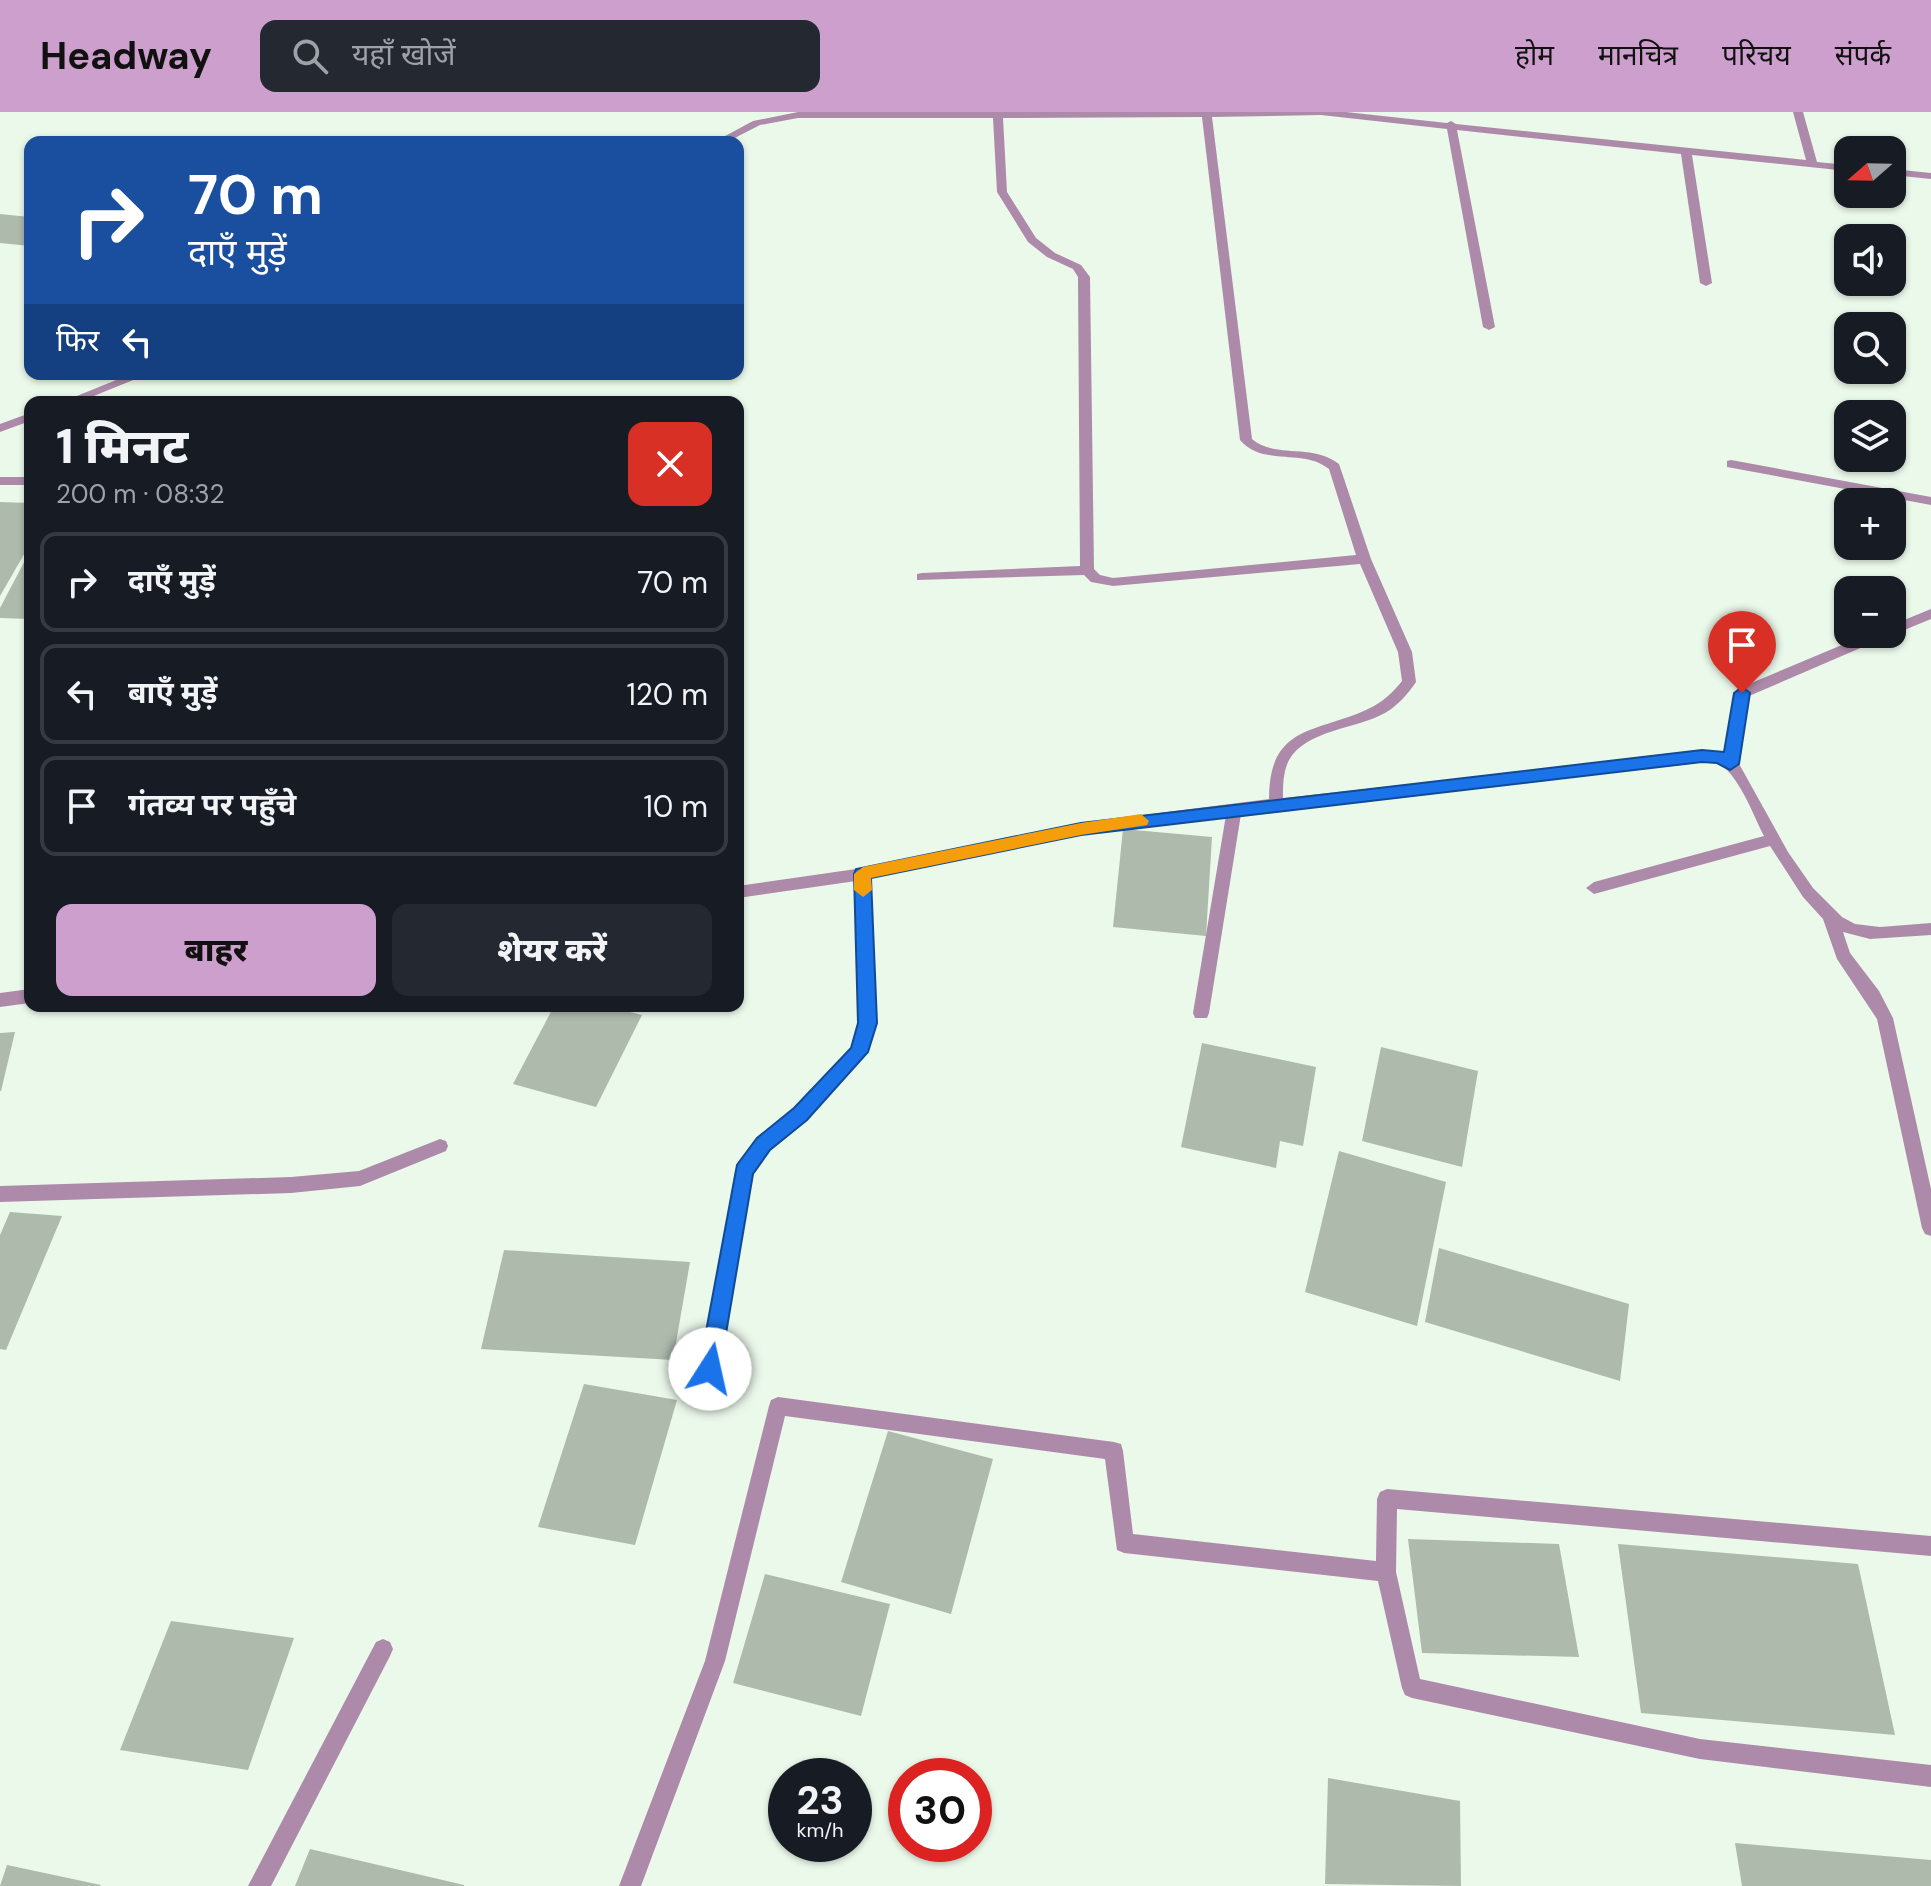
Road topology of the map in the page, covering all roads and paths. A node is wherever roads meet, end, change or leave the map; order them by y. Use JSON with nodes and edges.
{"nodes":[{"id":1,"x":1798,"y":112,"type":"edge"},
{"id":2,"x":960,"y":113,"type":"edge"},
{"id":3,"x":1317,"y":113,"type":"edge"},
{"id":4,"x":779,"y":114,"type":"edge"},
{"id":5,"x":998,"y":115,"type":"junction"},
{"id":6,"x":1207,"y":116,"type":"junction"},
{"id":7,"x":1451,"y":124,"type":"junction"},
{"id":8,"x":731,"y":136,"type":"edge"},
{"id":9,"x":1686,"y":150,"type":"junction"},
{"id":10,"x":1812,"y":164,"type":"junction"},
{"id":11,"x":1834,"y":166,"type":"edge"},
{"id":12,"x":1906,"y":173,"type":"edge"},
{"id":13,"x":1931,"y":176,"type":"edge"},
{"id":14,"x":1706,"y":283,"type":"dead end"},
{"id":15,"x":1489,"y":327,"type":"dead end"},
{"id":16,"x":126,"y":380,"type":"edge"},
{"id":17,"x":84,"y":396,"type":"edge"},
{"id":18,"x":24,"y":419,"type":"edge"},
{"id":19,"x":0,"y":428,"type":"edge"},
{"id":20,"x":1731,"y":464,"type":"dead end"},
{"id":21,"x":0,"y":481,"type":"edge"},
{"id":22,"x":24,"y":481,"type":"edge"},
{"id":23,"x":1931,"y":501,"type":"edge"},
{"id":24,"x":1364,"y":559,"type":"junction"},
{"id":25,"x":1087,"y":570,"type":"junction"},
{"id":26,"x":922,"y":577,"type":"dead end"},
{"id":27,"x":1931,"y":614,"type":"edge"},
{"id":28,"x":1906,"y":624,"type":"edge"},
{"id":29,"x":1848,"y":648,"type":"edge"},
{"id":30,"x":1730,"y":764,"type":"junction"},
{"id":31,"x":1276,"y":804,"type":"junction"},
{"id":32,"x":1234,"y":809,"type":"junction"},
{"id":33,"x":1774,"y":839,"type":"junction"},
{"id":34,"x":863,"y":874,"type":"junction"},
{"id":35,"x":1594,"y":888,"type":"dead end"},
{"id":36,"x":744,"y":891,"type":"edge"},
{"id":37,"x":1830,"y":916,"type":"junction"},
{"id":38,"x":1931,"y":929,"type":"edge"},
{"id":39,"x":24,"y":997,"type":"edge"},
{"id":40,"x":0,"y":1000,"type":"edge"},
{"id":41,"x":1201,"y":1013,"type":"dead end"},
{"id":42,"x":440,"y":1146,"type":"dead end"},
{"id":43,"x":0,"y":1194,"type":"edge"},
{"id":44,"x":1931,"y":1228,"type":"edge"},
{"id":45,"x":710,"y":1369,"type":"dead end"},
{"id":46,"x":1931,"y":1546,"type":"edge"},
{"id":47,"x":1386,"y":1572,"type":"junction"},
{"id":48,"x":383,"y":1649,"type":"dead end"},
{"id":49,"x":1931,"y":1776,"type":"edge"},
{"id":50,"x":259,"y":1886,"type":"edge"},
{"id":51,"x":630,"y":1886,"type":"edge"}],
"edges":[{"from":1,"to":10,"type":"street"},
{"from":2,"to":4,"type":"street"},
{"from":2,"to":5,"type":"street"},
{"from":3,"to":6,"type":"street"},
{"from":3,"to":7,"type":"street"},
{"from":4,"to":8,"type":"street"},
{"from":5,"to":6,"type":"street"},
{"from":5,"to":25,"type":"street"},
{"from":6,"to":24,"type":"street"},
{"from":7,"to":9,"type":"street"},
{"from":7,"to":15,"type":"street"},
{"from":9,"to":10,"type":"street"},
{"from":9,"to":14,"type":"street"},
{"from":10,"to":11,"type":"street"},
{"from":12,"to":13,"type":"street"},
{"from":16,"to":17,"type":"street"},
{"from":18,"to":19,"type":"street"},
{"from":20,"to":23,"type":"street"},
{"from":21,"to":22,"type":"street"},
{"from":24,"to":25,"type":"street"},
{"from":24,"to":31,"type":"street"},
{"from":25,"to":26,"type":"street"},
{"from":27,"to":28,"type":"street"},
{"from":29,"to":30,"type":"street"},
{"from":30,"to":31,"type":"street"},
{"from":30,"to":33,"type":"street"},
{"from":31,"to":32,"type":"street"},
{"from":32,"to":34,"type":"street"},
{"from":32,"to":41,"type":"street"},
{"from":33,"to":35,"type":"street"},
{"from":33,"to":37,"type":"street"},
{"from":34,"to":36,"type":"street"},
{"from":34,"to":45,"type":"street"},
{"from":37,"to":38,"type":"street"},
{"from":37,"to":44,"type":"street"},
{"from":39,"to":40,"type":"street"},
{"from":42,"to":43,"type":"street"},
{"from":46,"to":47,"type":"street"},
{"from":47,"to":49,"type":"street"},
{"from":47,"to":51,"type":"street"},
{"from":48,"to":50,"type":"street"}]}
